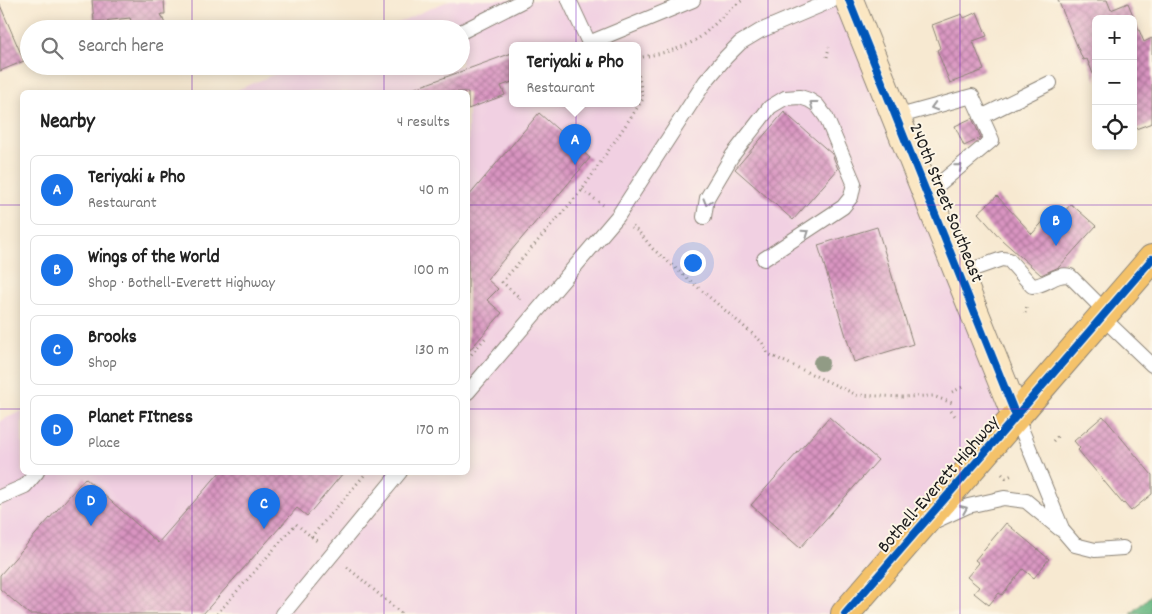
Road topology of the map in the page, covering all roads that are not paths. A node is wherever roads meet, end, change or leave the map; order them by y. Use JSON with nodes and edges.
{"nodes":[{"id":1,"x":524,"y":0,"type":"edge"},
{"id":2,"x":569,"y":0,"type":"edge"},
{"id":3,"x":693,"y":0,"type":"edge"},
{"id":4,"x":833,"y":0,"type":"edge"},
{"id":5,"x":849,"y":0,"type":"edge"},
{"id":6,"x":470,"y":27,"type":"edge"},
{"id":7,"x":588,"y":42,"type":"edge"},
{"id":8,"x":594,"y":42,"type":"edge"},
{"id":9,"x":1050,"y":83,"type":"dead end"},
{"id":10,"x":982,"y":117,"type":"junction"},
{"id":11,"x":896,"y":118,"type":"junction"},
{"id":12,"x":927,"y":194,"type":"junction"},
{"id":13,"x":704,"y":217,"type":"dead end"},
{"id":14,"x":764,"y":259,"type":"dead end"},
{"id":15,"x":1152,"y":259,"type":"edge"},
{"id":16,"x":959,"y":274,"type":"junction"},
{"id":17,"x":1104,"y":314,"type":"junction"},
{"id":18,"x":1152,"y":365,"type":"edge"},
{"id":19,"x":470,"y":390,"type":"edge"},
{"id":20,"x":1016,"y":416,"type":"junction"},
{"id":21,"x":34,"y":475,"type":"edge"},
{"id":22,"x":398,"y":475,"type":"edge"},
{"id":23,"x":0,"y":496,"type":"edge"},
{"id":24,"x":919,"y":528,"type":"junction"},
{"id":25,"x":1063,"y":531,"type":"junction"},
{"id":26,"x":1123,"y":548,"type":"dead end"},
{"id":27,"x":283,"y":614,"type":"edge"},
{"id":28,"x":845,"y":614,"type":"edge"}],
"edges":[{"from":1,"to":6,"type":"lane"},
{"from":2,"to":7,"type":"lane"},
{"from":3,"to":8,"type":"lane"},
{"from":4,"to":19,"type":"lane"},
{"from":5,"to":11,"type":"street","name":"240th Street Southeast"},
{"from":9,"to":10,"type":"lane"},
{"from":10,"to":11,"type":"lane","one_way":true},
{"from":12,"to":10,"type":"lane","one_way":true},
{"from":11,"to":12,"type":"street","name":"240th Street Southeast"},
{"from":12,"to":16,"type":"street","name":"240th Street Southeast"},
{"from":14,"to":13,"type":"lane","one_way":true},
{"from":15,"to":17,"type":"main road","name":"Bothell-Everett Highway"},
{"from":16,"to":17,"type":"lane"},
{"from":16,"to":20,"type":"street","name":"240th Street Southeast"},
{"from":17,"to":18,"type":"lane"},
{"from":17,"to":20,"type":"main road","name":"Bothell-Everett Highway"},
{"from":20,"to":24,"type":"main road","name":"Bothell-Everett Highway"},
{"from":20,"to":25,"type":"lane"},
{"from":21,"to":23,"type":"lane"},
{"from":22,"to":27,"type":"lane"},
{"from":24,"to":25,"type":"lane","one_way":true},
{"from":24,"to":28,"type":"main road","name":"Bothell-Everett Highway"},
{"from":25,"to":26,"type":"lane"}]}
